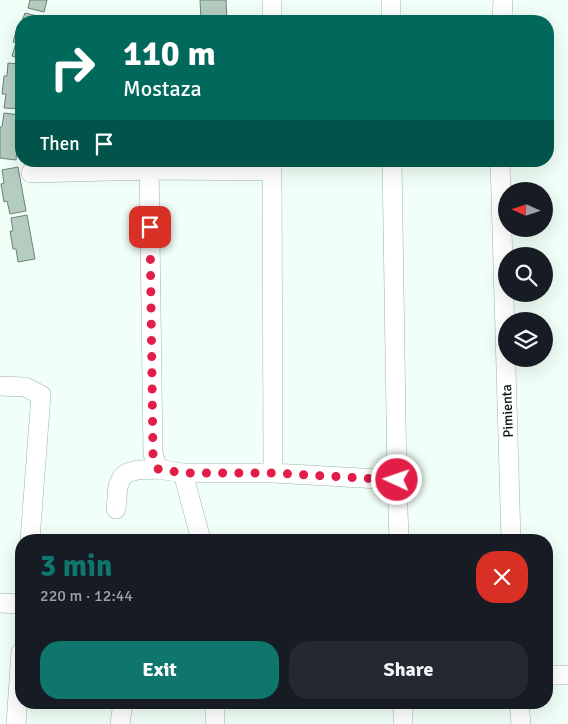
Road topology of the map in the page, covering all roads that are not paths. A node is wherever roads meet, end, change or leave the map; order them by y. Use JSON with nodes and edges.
{"nodes":[{"id":1,"x":272,"y":0,"type":"edge"},
{"id":2,"x":391,"y":0,"type":"edge"},
{"id":3,"x":503,"y":0,"type":"edge"},
{"id":4,"x":272,"y":15,"type":"edge"},
{"id":5,"x":391,"y":15,"type":"edge"},
{"id":6,"x":502,"y":15,"type":"edge"},
{"id":7,"x":132,"y":167,"type":"edge"},
{"id":8,"x":149,"y":167,"type":"edge"},
{"id":9,"x":272,"y":167,"type":"edge"},
{"id":10,"x":392,"y":167,"type":"edge"},
{"id":11,"x":500,"y":167,"type":"edge"},
{"id":12,"x":31,"y":173,"type":"dead end"},
{"id":13,"x":0,"y":386,"type":"edge"},
{"id":14,"x":158,"y":469,"type":"junction"},
{"id":15,"x":183,"y":473,"type":"junction"},
{"id":16,"x":273,"y":473,"type":"junction"},
{"id":17,"x":397,"y":480,"type":"junction"},
{"id":18,"x":116,"y":509,"type":"dead end"},
{"id":19,"x":30,"y":534,"type":"edge"},
{"id":20,"x":199,"y":534,"type":"edge"},
{"id":21,"x":399,"y":534,"type":"edge"},
{"id":22,"x":511,"y":534,"type":"edge"},
{"id":23,"x":0,"y":603,"type":"edge"},
{"id":24,"x":15,"y":604,"type":"edge"},
{"id":25,"x":553,"y":675,"type":"edge"},
{"id":26,"x":568,"y":675,"type":"edge"},
{"id":27,"x":17,"y":709,"type":"edge"},
{"id":28,"x":122,"y":709,"type":"edge"},
{"id":29,"x":215,"y":709,"type":"edge"},
{"id":30,"x":403,"y":709,"type":"edge"},
{"id":31,"x":520,"y":709,"type":"edge"},
{"id":32,"x":16,"y":724,"type":"edge"},
{"id":33,"x":120,"y":724,"type":"edge"},
{"id":34,"x":215,"y":724,"type":"edge"},
{"id":35,"x":403,"y":724,"type":"edge"},
{"id":36,"x":521,"y":724,"type":"edge"}],
"edges":[{"from":1,"to":4,"type":"street"},
{"from":2,"to":5,"type":"street"},
{"from":3,"to":6,"type":"street"},
{"from":7,"to":12,"type":"street"},
{"from":8,"to":14,"type":"street"},
{"from":9,"to":16,"type":"street"},
{"from":10,"to":17,"type":"street"},
{"from":11,"to":22,"type":"street","name":"Pimienta"},
{"from":13,"to":19,"type":"street"},
{"from":14,"to":15,"type":"street"},
{"from":14,"to":18,"type":"street"},
{"from":15,"to":16,"type":"street"},
{"from":15,"to":20,"type":"street"},
{"from":16,"to":17,"type":"street"},
{"from":17,"to":21,"type":"street"},
{"from":23,"to":24,"type":"street"},
{"from":25,"to":26,"type":"street"},
{"from":27,"to":32,"type":"street"},
{"from":28,"to":33,"type":"street"},
{"from":29,"to":34,"type":"street"},
{"from":30,"to":35,"type":"street"},
{"from":31,"to":36,"type":"street"}]}
